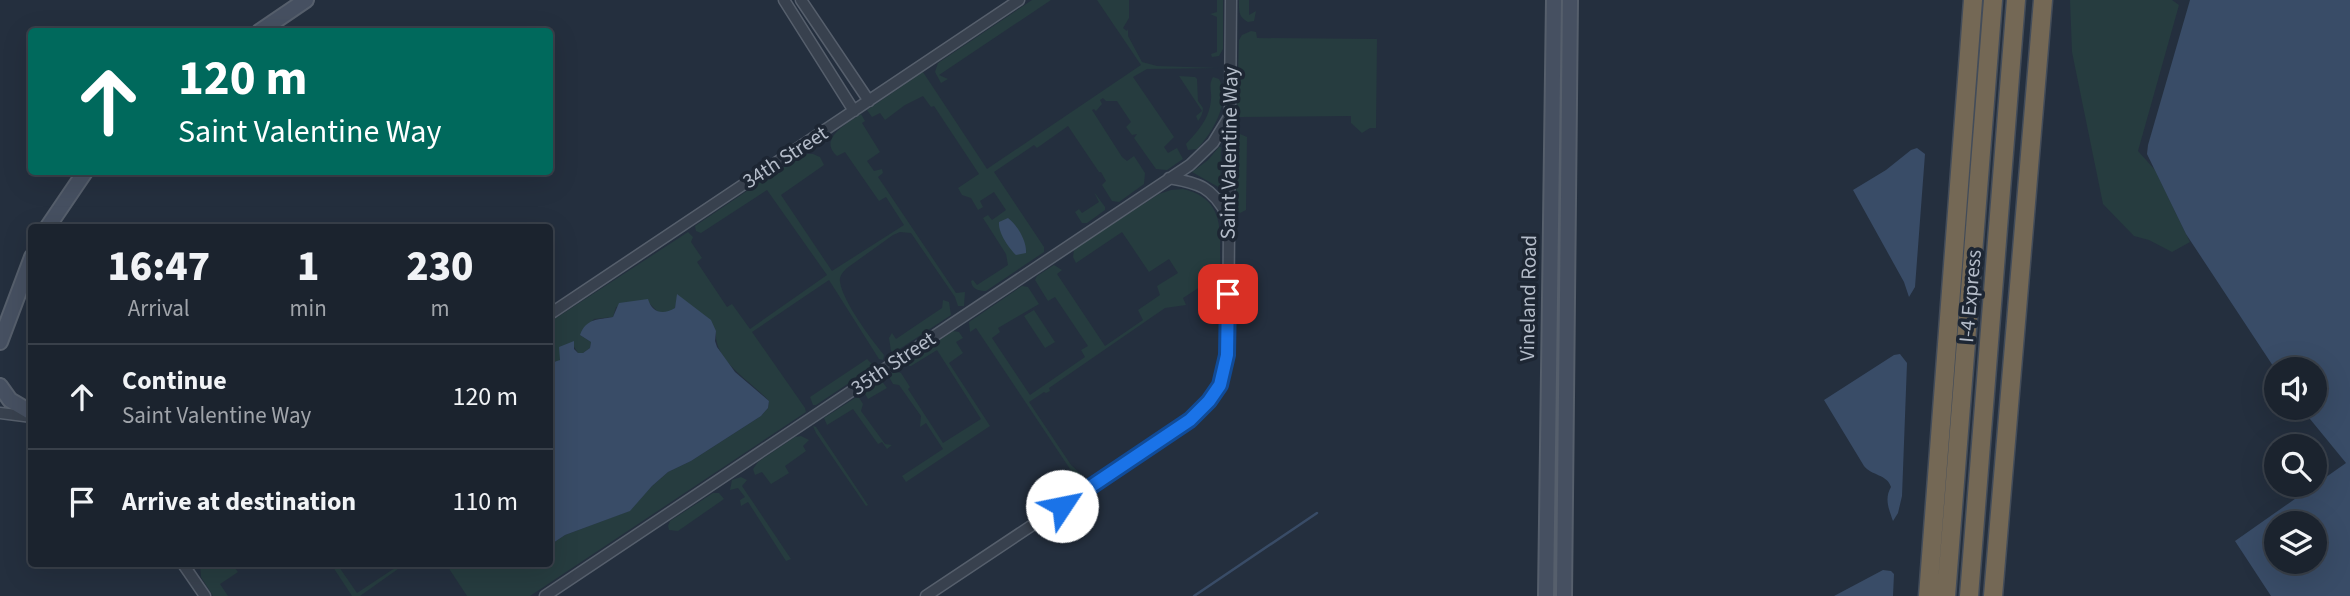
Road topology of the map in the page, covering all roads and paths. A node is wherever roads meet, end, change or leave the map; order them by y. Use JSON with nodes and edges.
{"nodes":[{"id":1,"x":306,"y":0,"type":"edge"},
{"id":2,"x":784,"y":0,"type":"edge"},
{"id":3,"x":801,"y":0,"type":"edge"},
{"id":4,"x":1019,"y":0,"type":"edge"},
{"id":5,"x":1231,"y":0,"type":"edge"},
{"id":6,"x":1553,"y":0,"type":"edge"},
{"id":7,"x":1570,"y":0,"type":"edge"},
{"id":8,"x":1973,"y":0,"type":"edge"},
{"id":9,"x":1993,"y":0,"type":"edge"},
{"id":10,"x":2016,"y":0,"type":"edge"},
{"id":11,"x":2043,"y":0,"type":"edge"},
{"id":12,"x":265,"y":28,"type":"edge"},
{"id":13,"x":1552,"y":96,"type":"junction"},
{"id":14,"x":1569,"y":97,"type":"junction"},
{"id":15,"x":869,"y":101,"type":"junction"},
{"id":16,"x":854,"y":111,"type":"junction"},
{"id":17,"x":1229,"y":117,"type":"junction"},
{"id":18,"x":83,"y":175,"type":"edge"},
{"id":19,"x":1169,"y":178,"type":"junction"},
{"id":20,"x":1228,"y":218,"type":"junction"},
{"id":21,"x":50,"y":224,"type":"edge"},
{"id":22,"x":1567,"y":240,"type":"junction"},
{"id":23,"x":1550,"y":242,"type":"junction"},
{"id":24,"x":28,"y":268,"type":"edge"},
{"id":25,"x":553,"y":312,"type":"edge"},
{"id":26,"x":0,"y":342,"type":"edge"},
{"id":27,"x":0,"y":386,"type":"edge"},
{"id":28,"x":28,"y":412,"type":"edge"},
{"id":29,"x":0,"y":413,"type":"edge"},
{"id":30,"x":28,"y":415,"type":"edge"},
{"id":31,"x":1546,"y":554,"type":"junction"},
{"id":32,"x":1564,"y":555,"type":"junction"},
{"id":33,"x":185,"y":567,"type":"edge"},
{"id":34,"x":205,"y":596,"type":"edge"},
{"id":35,"x":545,"y":596,"type":"edge"},
{"id":36,"x":926,"y":596,"type":"edge"},
{"id":37,"x":1545,"y":596,"type":"edge"},
{"id":38,"x":1564,"y":596,"type":"edge"},
{"id":39,"x":1928,"y":596,"type":"edge"},
{"id":40,"x":1946,"y":596,"type":"edge"},
{"id":41,"x":1969,"y":596,"type":"edge"},
{"id":42,"x":1993,"y":596,"type":"edge"}],
"edges":[{"from":1,"to":12,"type":"street"},
{"from":2,"to":16,"type":"street"},
{"from":3,"to":15,"type":"street"},
{"from":4,"to":15,"type":"street","name":"34th Street"},
{"from":5,"to":17,"type":"street","name":"Saint Valentine Way"},
{"from":6,"to":13,"type":"street","name":"Vineland Road"},
{"from":7,"to":14,"type":"street","name":"Vineland Road"},
{"from":8,"to":39,"type":"highway"},
{"from":9,"to":40,"type":"highway","name":"I-4 Express"},
{"from":10,"to":41,"type":"highway","name":"I-4 Express"},
{"from":11,"to":42,"type":"highway"},
{"from":13,"to":14,"type":"street"},
{"from":13,"to":23,"type":"street","name":"Vineland Road"},
{"from":14,"to":22,"type":"street","name":"Vineland Road"},
{"from":15,"to":16,"type":"street","name":"34th Street"},
{"from":16,"to":25,"type":"street","name":"34th Street"},
{"from":17,"to":19,"type":"street","name":"35th Street"},
{"from":17,"to":20,"type":"street","name":"Saint Valentine Way"},
{"from":18,"to":21,"type":"street"},
{"from":19,"to":20,"type":"street"},
{"from":19,"to":35,"type":"street","name":"35th Street"},
{"from":20,"to":36,"type":"street","name":"Saint Valentine Way"},
{"from":22,"to":23,"type":"street"},
{"from":22,"to":32,"type":"street","name":"Vineland Road"},
{"from":23,"to":31,"type":"street","name":"Vineland Road"},
{"from":24,"to":26,"type":"street"},
{"from":27,"to":28,"type":"street"},
{"from":29,"to":30,"type":"street"},
{"from":31,"to":32,"type":"street"},
{"from":31,"to":37,"type":"street","name":"Vineland Road"},
{"from":32,"to":38,"type":"street","name":"Vineland Road"},
{"from":33,"to":34,"type":"street"}]}
